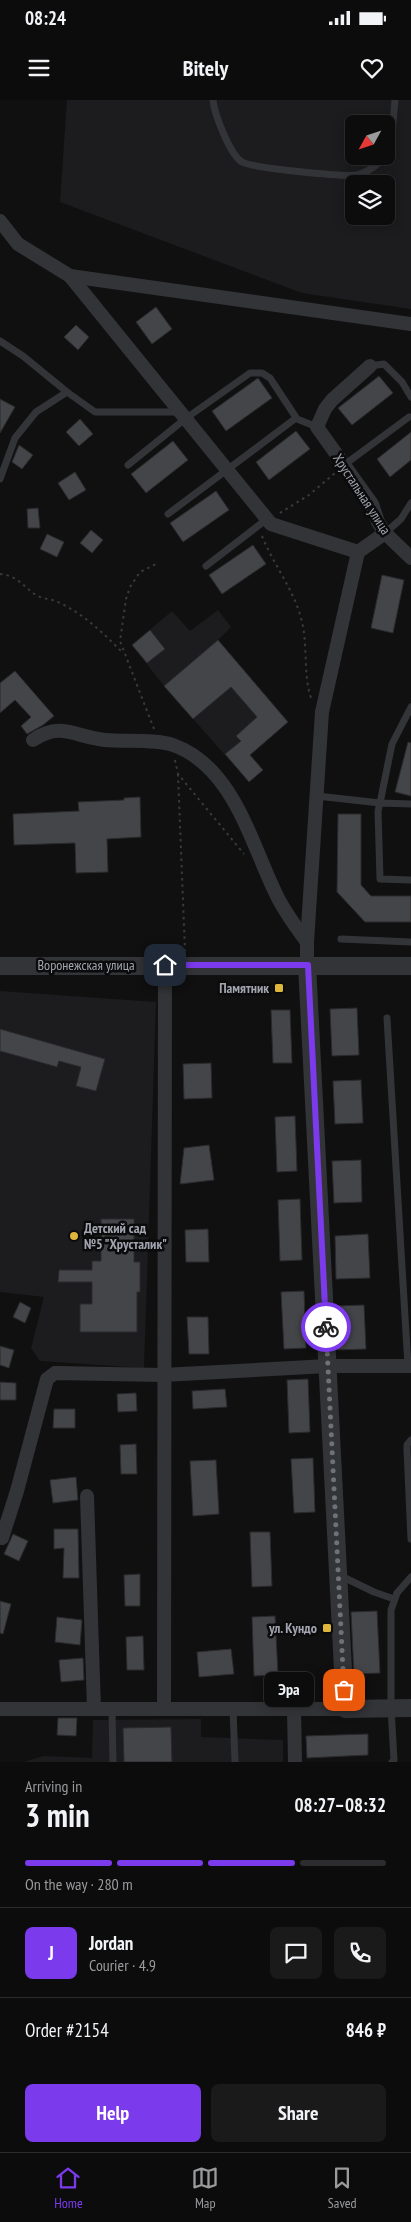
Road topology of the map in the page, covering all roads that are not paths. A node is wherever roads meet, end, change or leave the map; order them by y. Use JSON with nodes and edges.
{"nodes":[{"id":1,"x":213,"y":100,"type":"edge"},
{"id":2,"x":395,"y":100,"type":"edge"},
{"id":3,"x":394,"y":115,"type":"edge"},
{"id":4,"x":373,"y":165,"type":"edge"},
{"id":5,"x":0,"y":221,"type":"edge"},
{"id":6,"x":70,"y":276,"type":"junction"},
{"id":7,"x":411,"y":324,"type":"edge"},
{"id":8,"x":0,"y":341,"type":"edge"},
{"id":9,"x":370,"y":366,"type":"joint"},
{"id":10,"x":67,"y":392,"type":"junction"},
{"id":11,"x":411,"y":397,"type":"edge"},
{"id":12,"x":182,"y":415,"type":"junction"},
{"id":13,"x":409,"y":417,"type":"dead end"},
{"id":14,"x":296,"y":418,"type":"junction"},
{"id":15,"x":317,"y":427,"type":"junction"},
{"id":16,"x":128,"y":465,"type":"dead end"},
{"id":17,"x":344,"y":465,"type":"junction"},
{"id":18,"x":226,"y":470,"type":"junction"},
{"id":19,"x":0,"y":479,"type":"edge"},
{"id":20,"x":411,"y":503,"type":"edge"},
{"id":21,"x":168,"y":514,"type":"dead end"},
{"id":22,"x":263,"y":522,"type":"junction"},
{"id":23,"x":385,"y":533,"type":"junction"},
{"id":24,"x":358,"y":552,"type":"junction"},
{"id":25,"x":411,"y":558,"type":"edge"},
{"id":26,"x":206,"y":566,"type":"dead end"},
{"id":27,"x":411,"y":707,"type":"edge"},
{"id":28,"x":33,"y":740,"type":"dead end"},
{"id":29,"x":317,"y":796,"type":"junction"},
{"id":30,"x":380,"y":803,"type":"junction"},
{"id":31,"x":411,"y":804,"type":"edge"},
{"id":32,"x":411,"y":880,"type":"edge"},
{"id":33,"x":340,"y":939,"type":"dead end"},
{"id":34,"x":306,"y":942,"type":"junction"},
{"id":35,"x":411,"y":942,"type":"edge"},
{"id":36,"x":165,"y":965,"type":"junction"},
{"id":37,"x":308,"y":965,"type":"junction"},
{"id":38,"x":0,"y":966,"type":"edge"},
{"id":39,"x":411,"y":966,"type":"edge"},
{"id":40,"x":387,"y":1018,"type":"dead end"},
{"id":41,"x":328,"y":1366,"type":"junction"},
{"id":42,"x":410,"y":1366,"type":"edge"},
{"id":43,"x":163,"y":1375,"type":"junction"},
{"id":44,"x":411,"y":1440,"type":"edge"},
{"id":45,"x":87,"y":1496,"type":"dead end"},
{"id":46,"x":411,"y":1539,"type":"edge"},
{"id":47,"x":1,"y":1540,"type":"edge"},
{"id":48,"x":339,"y":1575,"type":"junction"},
{"id":49,"x":411,"y":1577,"type":"edge"},
{"id":50,"x":394,"y":1599,"type":"junction"},
{"id":51,"x":391,"y":1708,"type":"junction"},
{"id":52,"x":411,"y":1708,"type":"edge"},
{"id":53,"x":0,"y":1709,"type":"edge"},
{"id":54,"x":94,"y":1709,"type":"junction"},
{"id":55,"x":112,"y":1709,"type":"junction"},
{"id":56,"x":164,"y":1709,"type":"junction"},
{"id":57,"x":232,"y":1709,"type":"junction"},
{"id":58,"x":294,"y":1709,"type":"junction"},
{"id":59,"x":345,"y":1709,"type":"junction"},
{"id":60,"x":113,"y":1762,"type":"edge"},
{"id":61,"x":235,"y":1762,"type":"edge"},
{"id":62,"x":295,"y":1762,"type":"edge"},
{"id":63,"x":392,"y":1762,"type":"edge"}],
"edges":[{"from":1,"to":4,"type":"lane"},
{"from":2,"to":3,"type":"lane"},
{"from":5,"to":6,"type":"street"},
{"from":6,"to":7,"type":"street"},
{"from":6,"to":12,"type":"street"},
{"from":8,"to":10,"type":"lane"},
{"from":9,"to":11,"type":"lane"},
{"from":9,"to":15,"type":"street"},
{"from":10,"to":12,"type":"lane"},
{"from":10,"to":19,"type":"lane"},
{"from":12,"to":14,"type":"lane"},
{"from":12,"to":16,"type":"lane"},
{"from":12,"to":18,"type":"street"},
{"from":13,"to":17,"type":"lane"},
{"from":14,"to":15,"type":"lane"},
{"from":14,"to":18,"type":"lane"},
{"from":15,"to":17,"type":"street","name":"Хрустальная улица"},
{"from":17,"to":23,"type":"street","name":"Хрустальная улица"},
{"from":18,"to":21,"type":"lane"},
{"from":18,"to":22,"type":"street"},
{"from":20,"to":23,"type":"lane"},
{"from":22,"to":24,"type":"street"},
{"from":22,"to":26,"type":"lane"},
{"from":23,"to":24,"type":"street"},
{"from":23,"to":25,"type":"street","name":"Хрустальная улица"},
{"from":24,"to":29,"type":"street"},
{"from":27,"to":30,"type":"lane"},
{"from":28,"to":34,"type":"street"},
{"from":29,"to":30,"type":"lane"},
{"from":29,"to":34,"type":"street"},
{"from":30,"to":31,"type":"lane"},
{"from":30,"to":32,"type":"lane"},
{"from":33,"to":35,"type":"lane"},
{"from":34,"to":37,"type":"street"},
{"from":36,"to":37,"type":"street","name":"Воронежская улица"},
{"from":36,"to":38,"type":"street","name":"Воронежская улица"},
{"from":36,"to":43,"type":"street"},
{"from":37,"to":39,"type":"street","name":"Воронежская улица"},
{"from":37,"to":41,"type":"street"},
{"from":40,"to":42,"type":"lane"},
{"from":41,"to":42,"type":"street"},
{"from":41,"to":43,"type":"street"},
{"from":41,"to":48,"type":"street"},
{"from":43,"to":47,"type":"street"},
{"from":43,"to":56,"type":"street"},
{"from":44,"to":46,"type":"lane"},
{"from":45,"to":54,"type":"street"},
{"from":48,"to":50,"type":"lane"},
{"from":48,"to":59,"type":"street"},
{"from":49,"to":50,"type":"lane"},
{"from":50,"to":51,"type":"lane"},
{"from":51,"to":52,"type":"street"},
{"from":51,"to":59,"type":"street"},
{"from":51,"to":63,"type":"lane"},
{"from":53,"to":54,"type":"street"},
{"from":54,"to":55,"type":"street"},
{"from":55,"to":56,"type":"street"},
{"from":55,"to":60,"type":"lane"},
{"from":56,"to":57,"type":"street"},
{"from":57,"to":58,"type":"street"},
{"from":57,"to":61,"type":"lane"},
{"from":58,"to":59,"type":"street"},
{"from":58,"to":62,"type":"street"}]}
